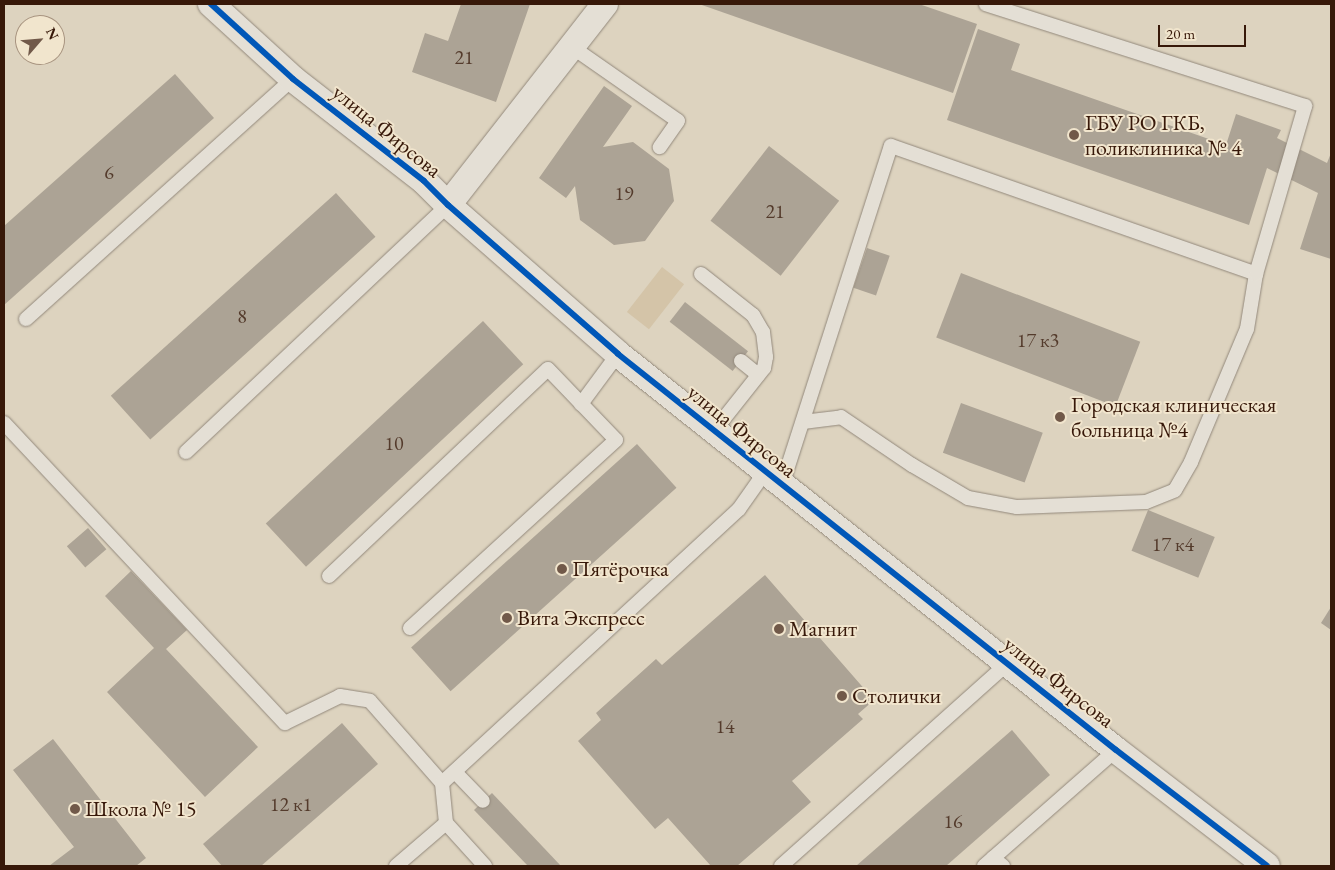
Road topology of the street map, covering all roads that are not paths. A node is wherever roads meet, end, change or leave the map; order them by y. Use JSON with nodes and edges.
{"nodes":[{"id":1,"x":211,"y":4,"type":"edge"},
{"id":2,"x":605,"y":4,"type":"edge"},
{"id":3,"x":986,"y":4,"type":"edge"},
{"id":4,"x":572,"y":47,"type":"junction"},
{"id":5,"x":293,"y":79,"type":"junction"},
{"id":6,"x":660,"y":147,"type":"dead end"},
{"id":7,"x":448,"y":206,"type":"junction"},
{"id":8,"x":701,"y":274,"type":"dead end"},
{"id":9,"x":1256,"y":274,"type":"junction"},
{"id":10,"x":26,"y":319,"type":"dead end"},
{"id":11,"x":618,"y":354,"type":"junction"},
{"id":12,"x":740,"y":361,"type":"dead end"},
{"id":13,"x":758,"y":375,"type":"junction"},
{"id":14,"x":581,"y":404,"type":"junction"},
{"id":15,"x":803,"y":422,"type":"junction"},
{"id":16,"x":4,"y":424,"type":"edge"},
{"id":17,"x":714,"y":431,"type":"junction"},
{"id":18,"x":186,"y":452,"type":"dead end"},
{"id":19,"x":774,"y":478,"type":"junction"},
{"id":20,"x":329,"y":576,"type":"dead end"},
{"id":21,"x":410,"y":628,"type":"dead end"},
{"id":22,"x":1008,"y":664,"type":"junction"},
{"id":23,"x":1116,"y":750,"type":"junction"},
{"id":24,"x":455,"y":772,"type":"junction"},
{"id":25,"x":442,"y":783,"type":"junction"},
{"id":26,"x":483,"y":801,"type":"dead end"},
{"id":27,"x":446,"y":823,"type":"junction"},
{"id":28,"x":994,"y":864,"type":"edge"},
{"id":29,"x":396,"y":866,"type":"edge"},
{"id":30,"x":485,"y":866,"type":"edge"},
{"id":31,"x":781,"y":866,"type":"edge"},
{"id":32,"x":1267,"y":866,"type":"edge"}],
"edges":[{"from":1,"to":5,"type":"street","name":"улица Фирсова"},
{"from":2,"to":4,"type":"street"},
{"from":3,"to":9,"type":"lane"},
{"from":4,"to":6,"type":"lane"},
{"from":4,"to":7,"type":"street"},
{"from":5,"to":7,"type":"street","name":"улица Фирсова"},
{"from":5,"to":10,"type":"lane"},
{"from":7,"to":11,"type":"street","name":"улица Фирсова"},
{"from":7,"to":18,"type":"lane"},
{"from":8,"to":13,"type":"lane"},
{"from":9,"to":15,"type":"lane"},
{"from":9,"to":15,"type":"lane"},
{"from":11,"to":14,"type":"lane"},
{"from":11,"to":17,"type":"street","name":"улица Фирсова"},
{"from":12,"to":13,"type":"lane"},
{"from":13,"to":17,"type":"lane"},
{"from":14,"to":20,"type":"lane"},
{"from":14,"to":21,"type":"lane"},
{"from":15,"to":19,"type":"lane"},
{"from":16,"to":25,"type":"lane"},
{"from":17,"to":19,"type":"street","name":"улица Фирсова"},
{"from":19,"to":22,"type":"street","name":"улица Фирсова"},
{"from":19,"to":24,"type":"lane"},
{"from":22,"to":23,"type":"street","name":"улица Фирсова"},
{"from":22,"to":31,"type":"lane"},
{"from":23,"to":28,"type":"lane"},
{"from":23,"to":32,"type":"street","name":"улица Фирсова"},
{"from":24,"to":25,"type":"lane"},
{"from":24,"to":26,"type":"lane"},
{"from":25,"to":27,"type":"lane"},
{"from":27,"to":29,"type":"lane"},
{"from":27,"to":30,"type":"lane"}]}
